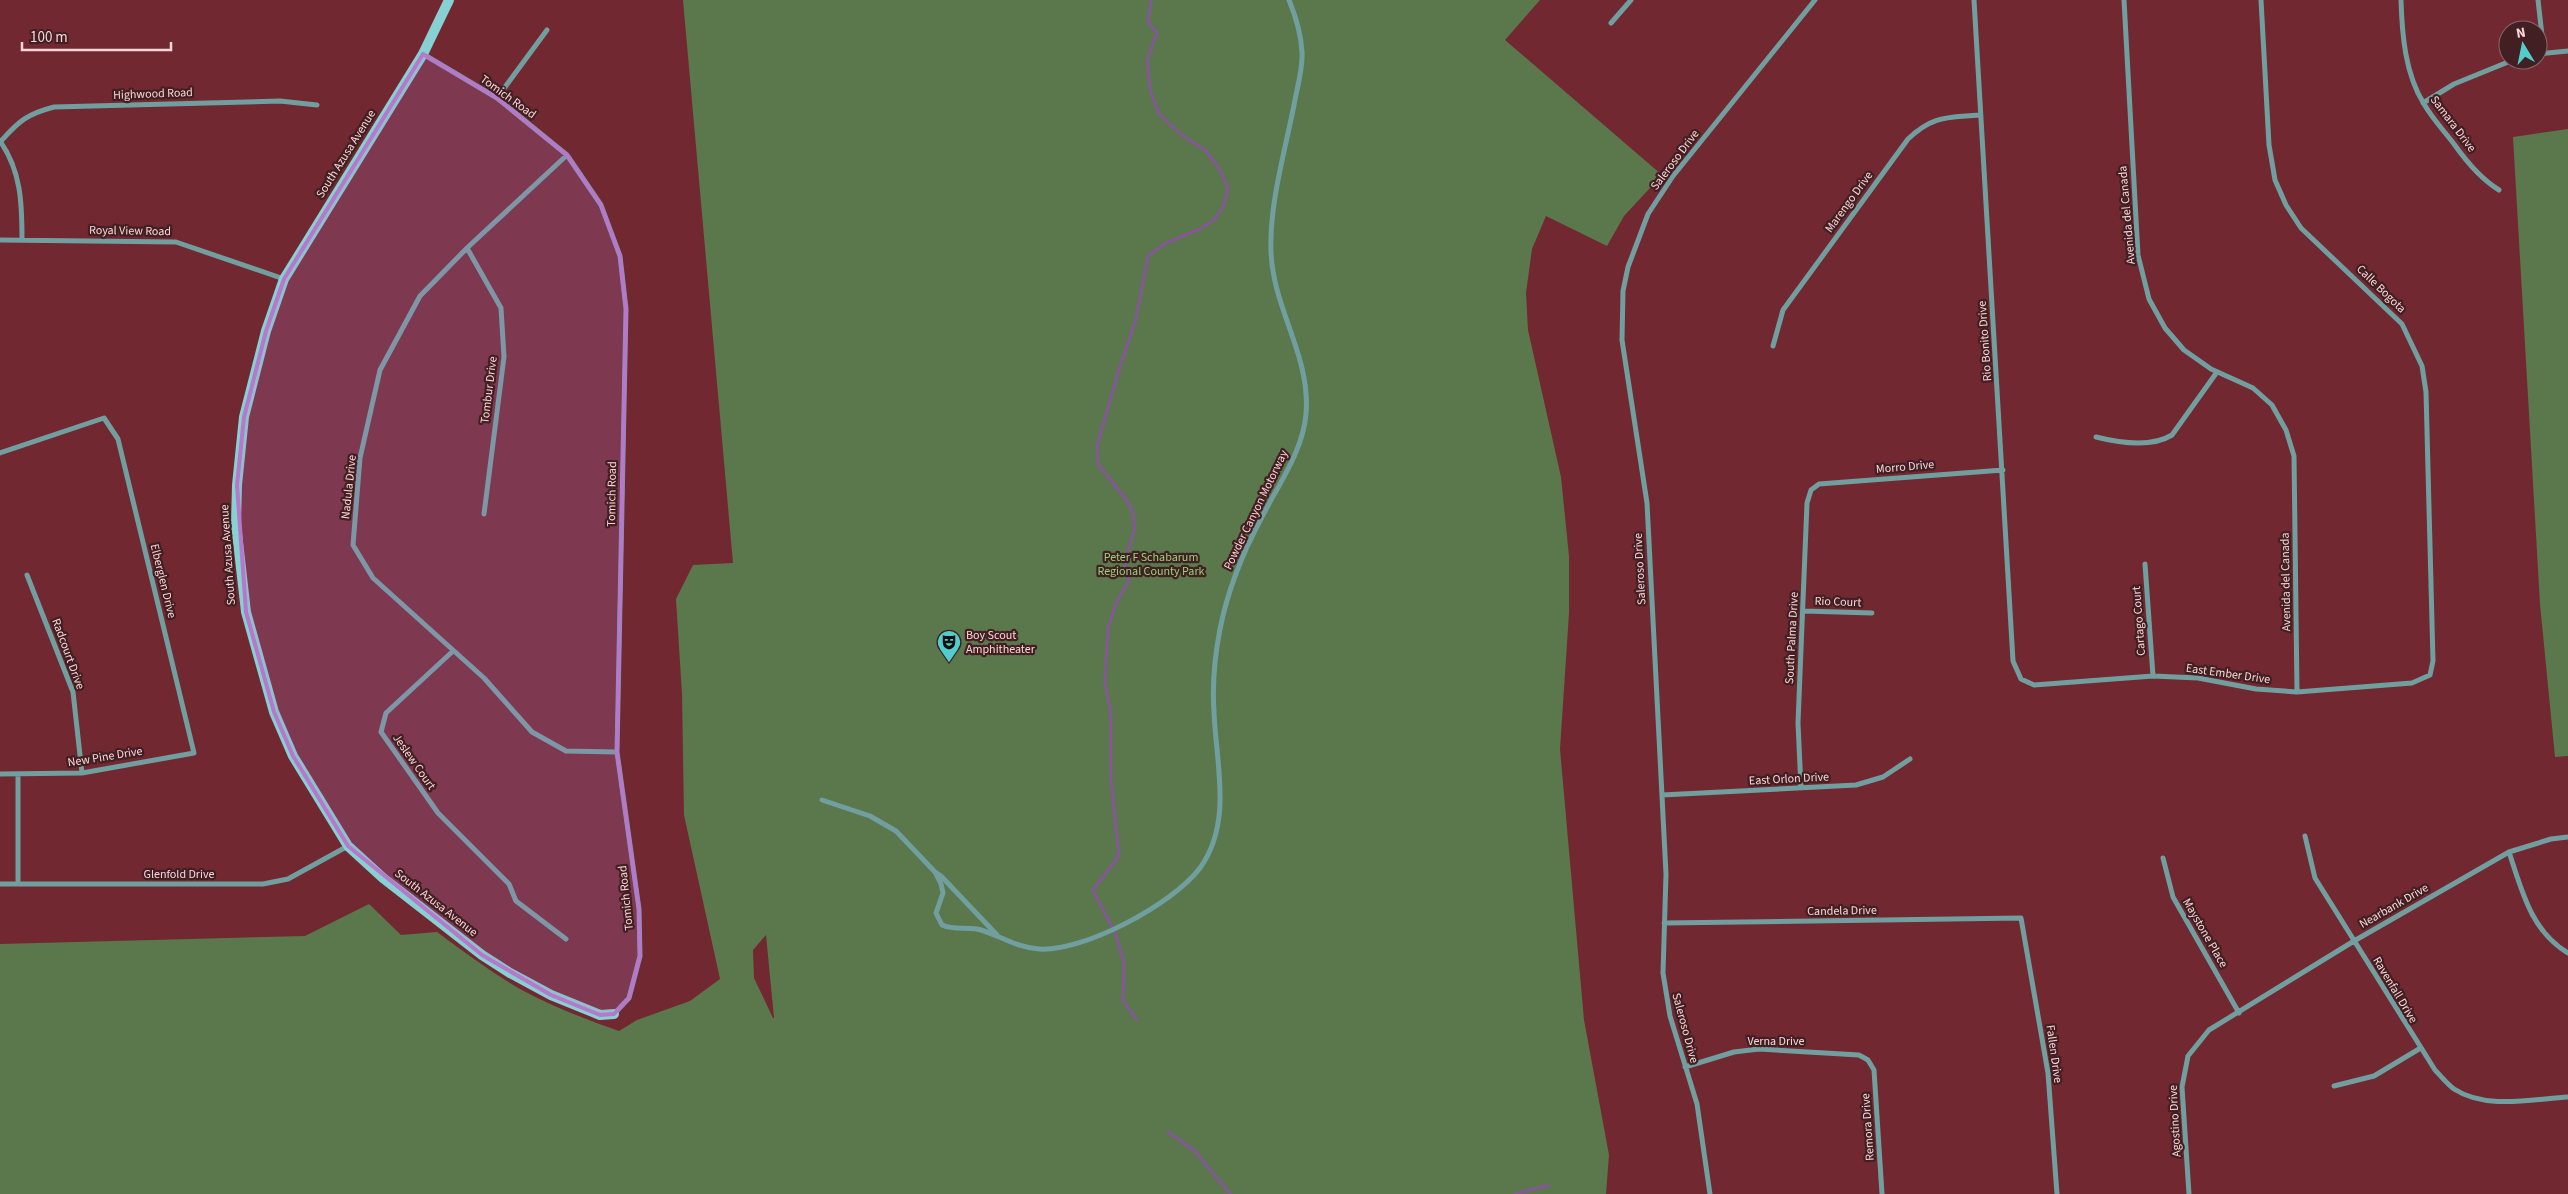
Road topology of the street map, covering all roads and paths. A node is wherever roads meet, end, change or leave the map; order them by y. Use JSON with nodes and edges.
{"nodes":[{"id":1,"x":449,"y":0,"type":"edge"},
{"id":2,"x":1289,"y":0,"type":"edge"},
{"id":3,"x":1631,"y":0,"type":"edge"},
{"id":4,"x":1816,"y":0,"type":"edge"},
{"id":5,"x":1974,"y":0,"type":"edge"},
{"id":6,"x":2124,"y":0,"type":"edge"},
{"id":7,"x":2261,"y":0,"type":"edge"},
{"id":8,"x":2401,"y":0,"type":"edge"},
{"id":9,"x":2538,"y":0,"type":"edge"},
{"id":10,"x":2539,"y":20,"type":"edge"},
{"id":11,"x":1611,"y":23,"type":"dead end"},
{"id":12,"x":547,"y":30,"type":"dead end"},
{"id":13,"x":2568,"y":52,"type":"edge"},
{"id":14,"x":2548,"y":53,"type":"edge"},
{"id":15,"x":423,"y":54,"type":"junction"},
{"id":16,"x":2498,"y":66,"type":"edge"},
{"id":17,"x":497,"y":98,"type":"junction"},
{"id":18,"x":2423,"y":103,"type":"junction"},
{"id":19,"x":317,"y":105,"type":"dead end"},
{"id":20,"x":1979,"y":115,"type":"junction"},
{"id":21,"x":0,"y":141,"type":"edge"},
{"id":22,"x":567,"y":155,"type":"junction"},
{"id":23,"x":2499,"y":190,"type":"dead end"},
{"id":24,"x":22,"y":239,"type":"junction"},
{"id":25,"x":0,"y":240,"type":"edge"},
{"id":26,"x":467,"y":248,"type":"junction"},
{"id":27,"x":284,"y":279,"type":"junction"},
{"id":28,"x":1773,"y":346,"type":"dead end"},
{"id":29,"x":2218,"y":372,"type":"junction"},
{"id":30,"x":2096,"y":437,"type":"dead end"},
{"id":31,"x":0,"y":452,"type":"edge"},
{"id":32,"x":2003,"y":470,"type":"junction"},
{"id":33,"x":1811,"y":490,"type":"joint"},
{"id":34,"x":484,"y":514,"type":"dead end"},
{"id":35,"x":2145,"y":564,"type":"dead end"},
{"id":36,"x":27,"y":575,"type":"dead end"},
{"id":37,"x":1804,"y":611,"type":"junction"},
{"id":38,"x":1872,"y":614,"type":"dead end"},
{"id":39,"x":453,"y":651,"type":"junction"},
{"id":40,"x":2430,"y":675,"type":"joint"},
{"id":41,"x":2153,"y":676,"type":"junction"},
{"id":42,"x":2022,"y":680,"type":"joint"},
{"id":43,"x":2297,"y":692,"type":"junction"},
{"id":44,"x":194,"y":752,"type":"joint"},
{"id":45,"x":617,"y":752,"type":"junction"},
{"id":46,"x":1910,"y":759,"type":"dead end"},
{"id":47,"x":82,"y":773,"type":"junction"},
{"id":48,"x":0,"y":774,"type":"edge"},
{"id":49,"x":18,"y":776,"type":"junction"},
{"id":50,"x":1801,"y":788,"type":"junction"},
{"id":51,"x":1662,"y":795,"type":"junction"},
{"id":52,"x":822,"y":800,"type":"dead end"},
{"id":53,"x":2304,"y":836,"type":"dead end"},
{"id":54,"x":2568,"y":837,"type":"edge"},
{"id":55,"x":348,"y":846,"type":"junction"},
{"id":56,"x":2509,"y":852,"type":"junction"},
{"id":57,"x":2163,"y":858,"type":"dead end"},
{"id":58,"x":935,"y":872,"type":"junction"},
{"id":59,"x":0,"y":884,"type":"edge"},
{"id":60,"x":18,"y":884,"type":"junction"},
{"id":61,"x":2021,"y":918,"type":"joint"},
{"id":62,"x":1664,"y":923,"type":"junction"},
{"id":63,"x":566,"y":939,"type":"dead end"},
{"id":64,"x":1000,"y":939,"type":"junction"},
{"id":65,"x":2354,"y":941,"type":"junction"},
{"id":66,"x":2568,"y":953,"type":"edge"},
{"id":67,"x":2239,"y":1013,"type":"junction"},
{"id":68,"x":614,"y":1014,"type":"joint"},
{"id":69,"x":2420,"y":1049,"type":"junction"},
{"id":70,"x":1868,"y":1060,"type":"joint"},
{"id":71,"x":1685,"y":1068,"type":"junction"},
{"id":72,"x":2334,"y":1086,"type":"dead end"},
{"id":73,"x":2568,"y":1097,"type":"edge"},
{"id":74,"x":1710,"y":1194,"type":"edge"},
{"id":75,"x":1882,"y":1194,"type":"edge"},
{"id":76,"x":2057,"y":1194,"type":"edge"},
{"id":77,"x":2189,"y":1194,"type":"edge"}],
"edges":[{"from":1,"to":15,"type":"street","name":"South Azusa Avenue"},
{"from":2,"to":64,"type":"street","name":"Powder Canyon Motorway"},
{"from":3,"to":11,"type":"street"},
{"from":4,"to":51,"type":"street","name":"Saleroso Drive"},
{"from":5,"to":20,"type":"street","name":"Rio Bonito Drive"},
{"from":6,"to":29,"type":"street","name":"Avenida del Canada"},
{"from":7,"to":40,"type":"street","name":"Calle Bogota"},
{"from":8,"to":18,"type":"street","name":"Samara Drive"},
{"from":9,"to":10,"type":"street"},
{"from":12,"to":17,"type":"street"},
{"from":13,"to":14,"type":"street"},
{"from":15,"to":17,"type":"street","name":"Tomich Road"},
{"from":15,"to":27,"type":"street","name":"South Azusa Avenue"},
{"from":16,"to":18,"type":"street"},
{"from":17,"to":22,"type":"street","name":"Tomich Road"},
{"from":18,"to":23,"type":"street","name":"Samara Drive"},
{"from":19,"to":21,"type":"street","name":"Highwood Road"},
{"from":20,"to":28,"type":"street","name":"Marengo Drive"},
{"from":20,"to":32,"type":"street","name":"Rio Bonito Drive"},
{"from":21,"to":24,"type":"street"},
{"from":22,"to":26,"type":"street","name":"Nadula Drive"},
{"from":22,"to":45,"type":"street","name":"Tomich Road"},
{"from":24,"to":25,"type":"street","name":"Royal View Road"},
{"from":24,"to":27,"type":"street","name":"Royal View Road"},
{"from":26,"to":34,"type":"street","name":"Tombur Drive"},
{"from":26,"to":39,"type":"street","name":"Nadula Drive"},
{"from":27,"to":55,"type":"street","name":"South Azusa Avenue"},
{"from":29,"to":30,"type":"street"},
{"from":29,"to":43,"type":"street","name":"Avenida del Canada"},
{"from":31,"to":44,"type":"street","name":"Elberglen Drive"},
{"from":32,"to":33,"type":"street","name":"Morro Drive"},
{"from":32,"to":42,"type":"street","name":"Rio Bonito Drive"},
{"from":33,"to":37,"type":"street","name":"South Palma Drive"},
{"from":35,"to":41,"type":"street","name":"Cartago Court"},
{"from":36,"to":47,"type":"street","name":"Radcourt Drive"},
{"from":37,"to":38,"type":"street","name":"Rio Court"},
{"from":37,"to":50,"type":"street","name":"South Palma Drive"},
{"from":39,"to":45,"type":"street","name":"Nadula Drive"},
{"from":39,"to":63,"type":"street","name":"Jeslew Court"},
{"from":40,"to":43,"type":"street","name":"East Ember Drive"},
{"from":41,"to":42,"type":"street","name":"East Ember Drive"},
{"from":41,"to":43,"type":"street","name":"East Ember Drive"},
{"from":44,"to":47,"type":"street","name":"New Pine Drive"},
{"from":45,"to":68,"type":"street","name":"Tomich Road"},
{"from":46,"to":50,"type":"street","name":"East Orlon Drive"},
{"from":47,"to":49,"type":"street","name":"New Pine Drive"},
{"from":48,"to":49,"type":"street","name":"New Pine Drive"},
{"from":49,"to":60,"type":"street"},
{"from":50,"to":51,"type":"street","name":"East Orlon Drive"},
{"from":51,"to":62,"type":"street","name":"Saleroso Drive"},
{"from":52,"to":58,"type":"street"},
{"from":53,"to":65,"type":"street","name":"Ravenfall Drive"},
{"from":54,"to":56,"type":"street","name":"Nearbank Drive"},
{"from":55,"to":60,"type":"street","name":"Glenfold Drive"},
{"from":55,"to":68,"type":"street","name":"South Azusa Avenue"},
{"from":56,"to":65,"type":"street","name":"Nearbank Drive"},
{"from":56,"to":66,"type":"street"},
{"from":57,"to":67,"type":"street","name":"Maystone Place"},
{"from":58,"to":64,"type":"street"},
{"from":58,"to":64,"type":"street","name":"Powder Canyon Motorway"},
{"from":59,"to":60,"type":"street","name":"Glenfold Drive"},
{"from":61,"to":62,"type":"street","name":"Candela Drive"},
{"from":61,"to":76,"type":"street","name":"Fallen Drive"},
{"from":62,"to":71,"type":"street","name":"Saleroso Drive"},
{"from":65,"to":67,"type":"street","name":"Nearbank Drive"},
{"from":65,"to":69,"type":"street","name":"Ravenfall Drive"},
{"from":67,"to":77,"type":"street","name":"Agostino Drive"},
{"from":69,"to":72,"type":"street"},
{"from":69,"to":73,"type":"street","name":"Ravenfall Drive"},
{"from":70,"to":71,"type":"street","name":"Verna Drive"},
{"from":70,"to":75,"type":"street","name":"Remora Drive"},
{"from":71,"to":74,"type":"street","name":"Saleroso Drive"}]}
